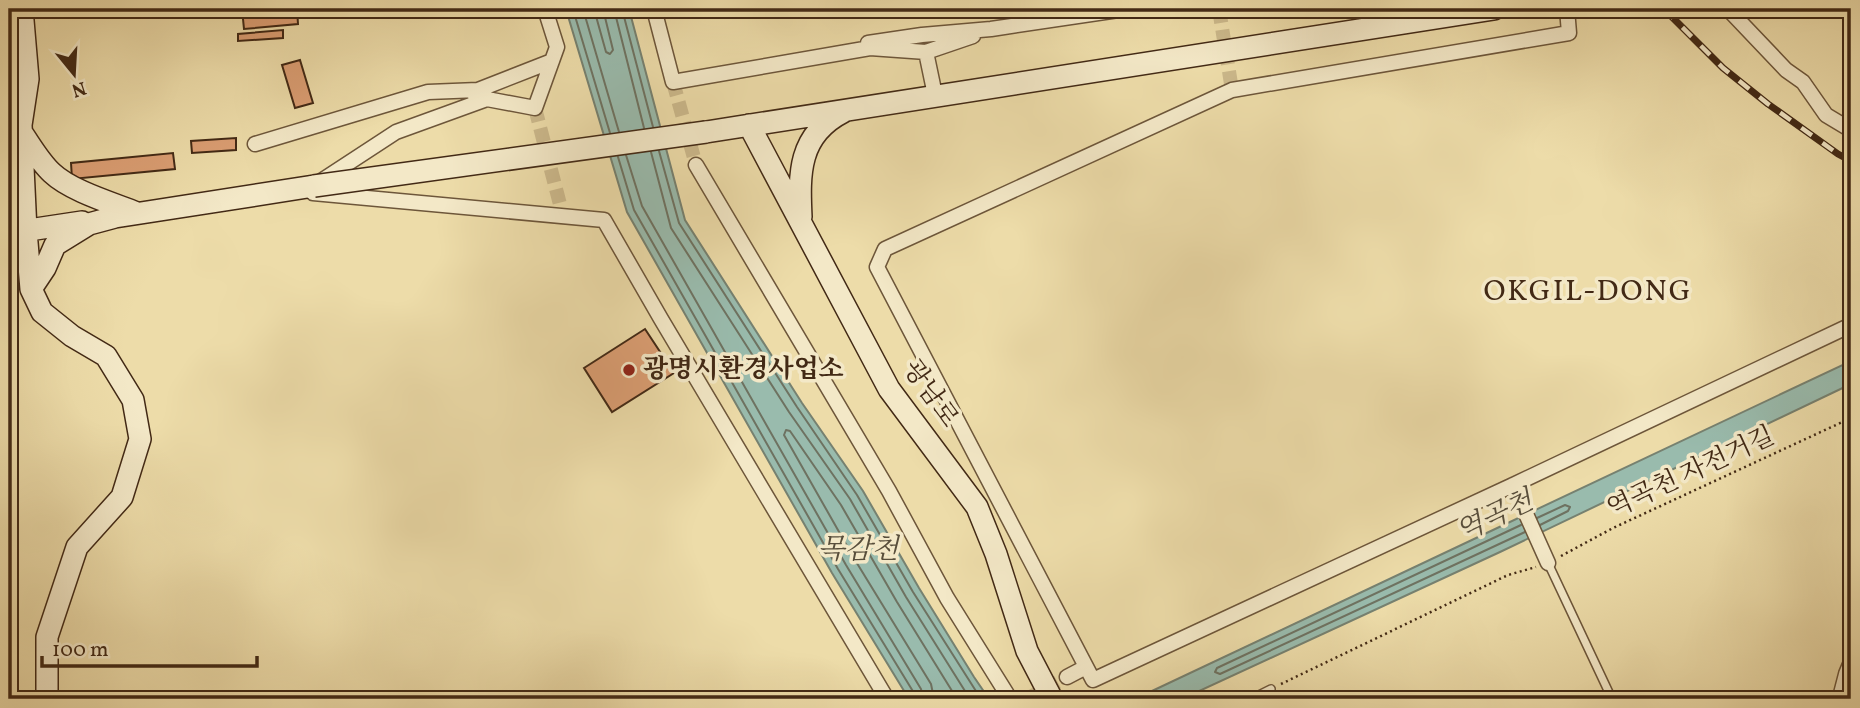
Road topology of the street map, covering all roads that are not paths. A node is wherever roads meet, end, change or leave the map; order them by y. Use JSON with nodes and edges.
{"nodes":[{"id":1,"x":22,"y":9,"type":"edge"},
{"id":2,"x":545,"y":9,"type":"edge"},
{"id":3,"x":654,"y":9,"type":"edge"},
{"id":4,"x":1125,"y":9,"type":"edge"},
{"id":5,"x":1494,"y":9,"type":"edge"},
{"id":6,"x":1567,"y":9,"type":"edge"},
{"id":7,"x":1728,"y":9,"type":"edge"},
{"id":8,"x":990,"y":29,"type":"junction"},
{"id":9,"x":926,"y":52,"type":"junction"},
{"id":10,"x":841,"y":53,"type":"junction"},
{"id":11,"x":552,"y":61,"type":"junction"},
{"id":12,"x":478,"y":90,"type":"junction"},
{"id":13,"x":935,"y":95,"type":"junction"},
{"id":14,"x":9,"y":106,"type":"edge"},
{"id":15,"x":468,"y":106,"type":"junction"},
{"id":16,"x":851,"y":108,"type":"junction"},
{"id":17,"x":749,"y":125,"type":"junction"},
{"id":18,"x":22,"y":129,"type":"junction"},
{"id":19,"x":1851,"y":130,"type":"edge"},
{"id":20,"x":255,"y":144,"type":"dead end"},
{"id":21,"x":696,"y":164,"type":"tunnel mouth"},
{"id":22,"x":314,"y":186,"type":"junction"},
{"id":23,"x":286,"y":190,"type":"junction"},
{"id":24,"x":137,"y":213,"type":"junction"},
{"id":25,"x":115,"y":217,"type":"junction"},
{"id":26,"x":802,"y":223,"type":"junction"},
{"id":27,"x":17,"y":232,"type":"edge"},
{"id":28,"x":31,"y":289,"type":"junction"},
{"id":29,"x":1851,"y":325,"type":"edge"},
{"id":30,"x":1513,"y":485,"type":"junction"},
{"id":31,"x":1548,"y":564,"type":"joint"},
{"id":32,"x":1851,"y":653,"type":"edge"},
{"id":33,"x":1086,"y":667,"type":"junction"},
{"id":34,"x":1067,"y":677,"type":"tunnel mouth"},
{"id":35,"x":1271,"y":689,"type":"road end"},
{"id":36,"x":47,"y":699,"type":"edge"},
{"id":37,"x":887,"y":699,"type":"edge"},
{"id":38,"x":1010,"y":699,"type":"edge"},
{"id":39,"x":1052,"y":699,"type":"edge"},
{"id":40,"x":1251,"y":699,"type":"edge"},
{"id":41,"x":1612,"y":699,"type":"edge"},
{"id":42,"x":1836,"y":699,"type":"edge"}],
"edges":[{"from":1,"to":18,"type":"main road"},
{"from":2,"to":11,"type":"street"},
{"from":3,"to":10,"type":"street"},
{"from":4,"to":8,"type":"street"},
{"from":5,"to":13,"type":"main road"},
{"from":6,"to":33,"type":"street"},
{"from":7,"to":19,"type":"street"},
{"from":8,"to":9,"type":"street"},
{"from":8,"to":10,"type":"street"},
{"from":9,"to":10,"type":"street"},
{"from":9,"to":13,"type":"street"},
{"from":11,"to":12,"type":"street"},
{"from":11,"to":15,"type":"street"},
{"from":12,"to":15,"type":"street"},
{"from":12,"to":20,"type":"street"},
{"from":13,"to":16,"type":"main road"},
{"from":14,"to":18,"type":"main road"},
{"from":15,"to":22,"type":"street"},
{"from":16,"to":17,"type":"main road"},
{"from":16,"to":26,"type":"main road"},
{"from":17,"to":22,"type":"main road","bridge":true},
{"from":17,"to":26,"type":"main road","name":"광남로"},
{"from":18,"to":24,"type":"main road"},
{"from":18,"to":27,"type":"main road"},
{"from":21,"to":38,"type":"street"},
{"from":22,"to":23,"type":"main road"},
{"from":23,"to":24,"type":"main road"},
{"from":23,"to":37,"type":"street"},
{"from":24,"to":25,"type":"main road"},
{"from":25,"to":27,"type":"main road"},
{"from":25,"to":28,"type":"main road"},
{"from":26,"to":39,"type":"main road","name":"광남로"},
{"from":27,"to":28,"type":"main road"},
{"from":28,"to":36,"type":"main road"},
{"from":29,"to":30,"type":"street"},
{"from":30,"to":31,"type":"street"},
{"from":30,"to":33,"type":"street"},
{"from":31,"to":41,"type":"lane"},
{"from":32,"to":42,"type":"lane"},
{"from":33,"to":34,"type":"street"},
{"from":35,"to":40,"type":"lane"}]}
